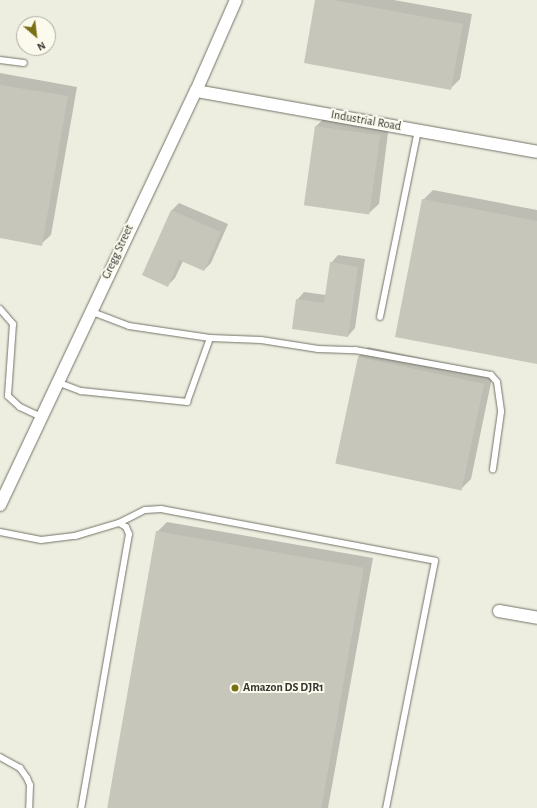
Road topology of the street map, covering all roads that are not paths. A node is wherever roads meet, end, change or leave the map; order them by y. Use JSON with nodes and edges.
{"nodes":[{"id":1,"x":236,"y":0,"type":"edge"},
{"id":2,"x":0,"y":60,"type":"edge"},
{"id":3,"x":24,"y":63,"type":"dead end"},
{"id":4,"x":196,"y":91,"type":"junction"},
{"id":5,"x":418,"y":130,"type":"junction"},
{"id":6,"x":537,"y":152,"type":"edge"},
{"id":7,"x":0,"y":309,"type":"edge"},
{"id":8,"x":90,"y":311,"type":"junction"},
{"id":9,"x":380,"y":317,"type":"dead end"},
{"id":10,"x":210,"y":338,"type":"junction"},
{"id":11,"x":57,"y":382,"type":"junction"},
{"id":12,"x":41,"y":417,"type":"junction"},
{"id":13,"x":493,"y":469,"type":"dead end"},
{"id":14,"x":0,"y":505,"type":"edge"},
{"id":15,"x":119,"y":524,"type":"junction"},
{"id":16,"x":0,"y":532,"type":"edge"},
{"id":17,"x":499,"y":610,"type":"dead end"},
{"id":18,"x":537,"y":618,"type":"edge"},
{"id":19,"x":0,"y":757,"type":"edge"},
{"id":20,"x":29,"y":808,"type":"edge"},
{"id":21,"x":81,"y":808,"type":"edge"},
{"id":22,"x":386,"y":808,"type":"edge"}],
"edges":[{"from":1,"to":4,"type":"street","name":"Gregg Street"},
{"from":2,"to":3,"type":"lane"},
{"from":4,"to":5,"type":"street","name":"Industrial Road"},
{"from":4,"to":8,"type":"street","name":"Gregg Street"},
{"from":5,"to":6,"type":"street","name":"Industrial Road"},
{"from":5,"to":9,"type":"lane"},
{"from":7,"to":12,"type":"lane"},
{"from":8,"to":10,"type":"lane"},
{"from":8,"to":11,"type":"street","name":"Gregg Street"},
{"from":10,"to":11,"type":"lane"},
{"from":10,"to":13,"type":"lane"},
{"from":11,"to":12,"type":"street","name":"Gregg Street"},
{"from":12,"to":14,"type":"street","name":"Gregg Street"},
{"from":15,"to":16,"type":"lane"},
{"from":15,"to":21,"type":"lane"},
{"from":15,"to":22,"type":"lane"},
{"from":17,"to":18,"type":"street"},
{"from":19,"to":20,"type":"lane"}]}
